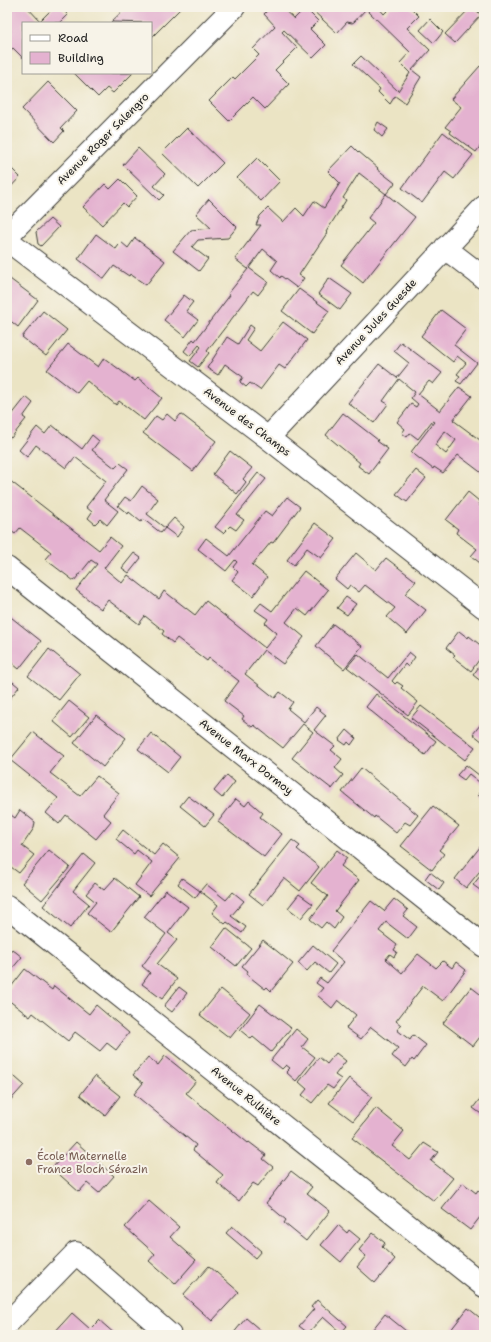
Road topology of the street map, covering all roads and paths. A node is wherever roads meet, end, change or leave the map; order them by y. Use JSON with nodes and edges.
{"nodes":[{"id":1,"x":234,"y":7,"type":"edge"},
{"id":2,"x":484,"y":207,"type":"edge"},
{"id":3,"x":7,"y":236,"type":"edge"},
{"id":4,"x":7,"y":240,"type":"edge"},
{"id":5,"x":446,"y":248,"type":"junction"},
{"id":6,"x":484,"y":278,"type":"edge"},
{"id":7,"x":268,"y":438,"type":"junction"},
{"id":8,"x":7,"y":568,"type":"edge"},
{"id":9,"x":484,"y":607,"type":"edge"},
{"id":10,"x":7,"y":906,"type":"edge"},
{"id":11,"x":484,"y":946,"type":"edge"},
{"id":12,"x":484,"y":1286,"type":"edge"},
{"id":13,"x":7,"y":1324,"type":"edge"},
{"id":14,"x":170,"y":1335,"type":"edge"}],
"edges":[{"from":1,"to":3,"type":"street","name":"Avenue Roger Salengro"},
{"from":2,"to":5,"type":"street","name":"Avenue Jules Guesde"},
{"from":4,"to":7,"type":"street","name":"Avenue des Champs"},
{"from":5,"to":6,"type":"street"},
{"from":5,"to":7,"type":"street","name":"Avenue Jules Guesde"},
{"from":7,"to":9,"type":"street","name":"Avenue des Champs"},
{"from":8,"to":11,"type":"street","name":"Avenue Marx Dormoy"},
{"from":10,"to":12,"type":"street","name":"Avenue Rulhière"},
{"from":13,"to":14,"type":"street"}]}
